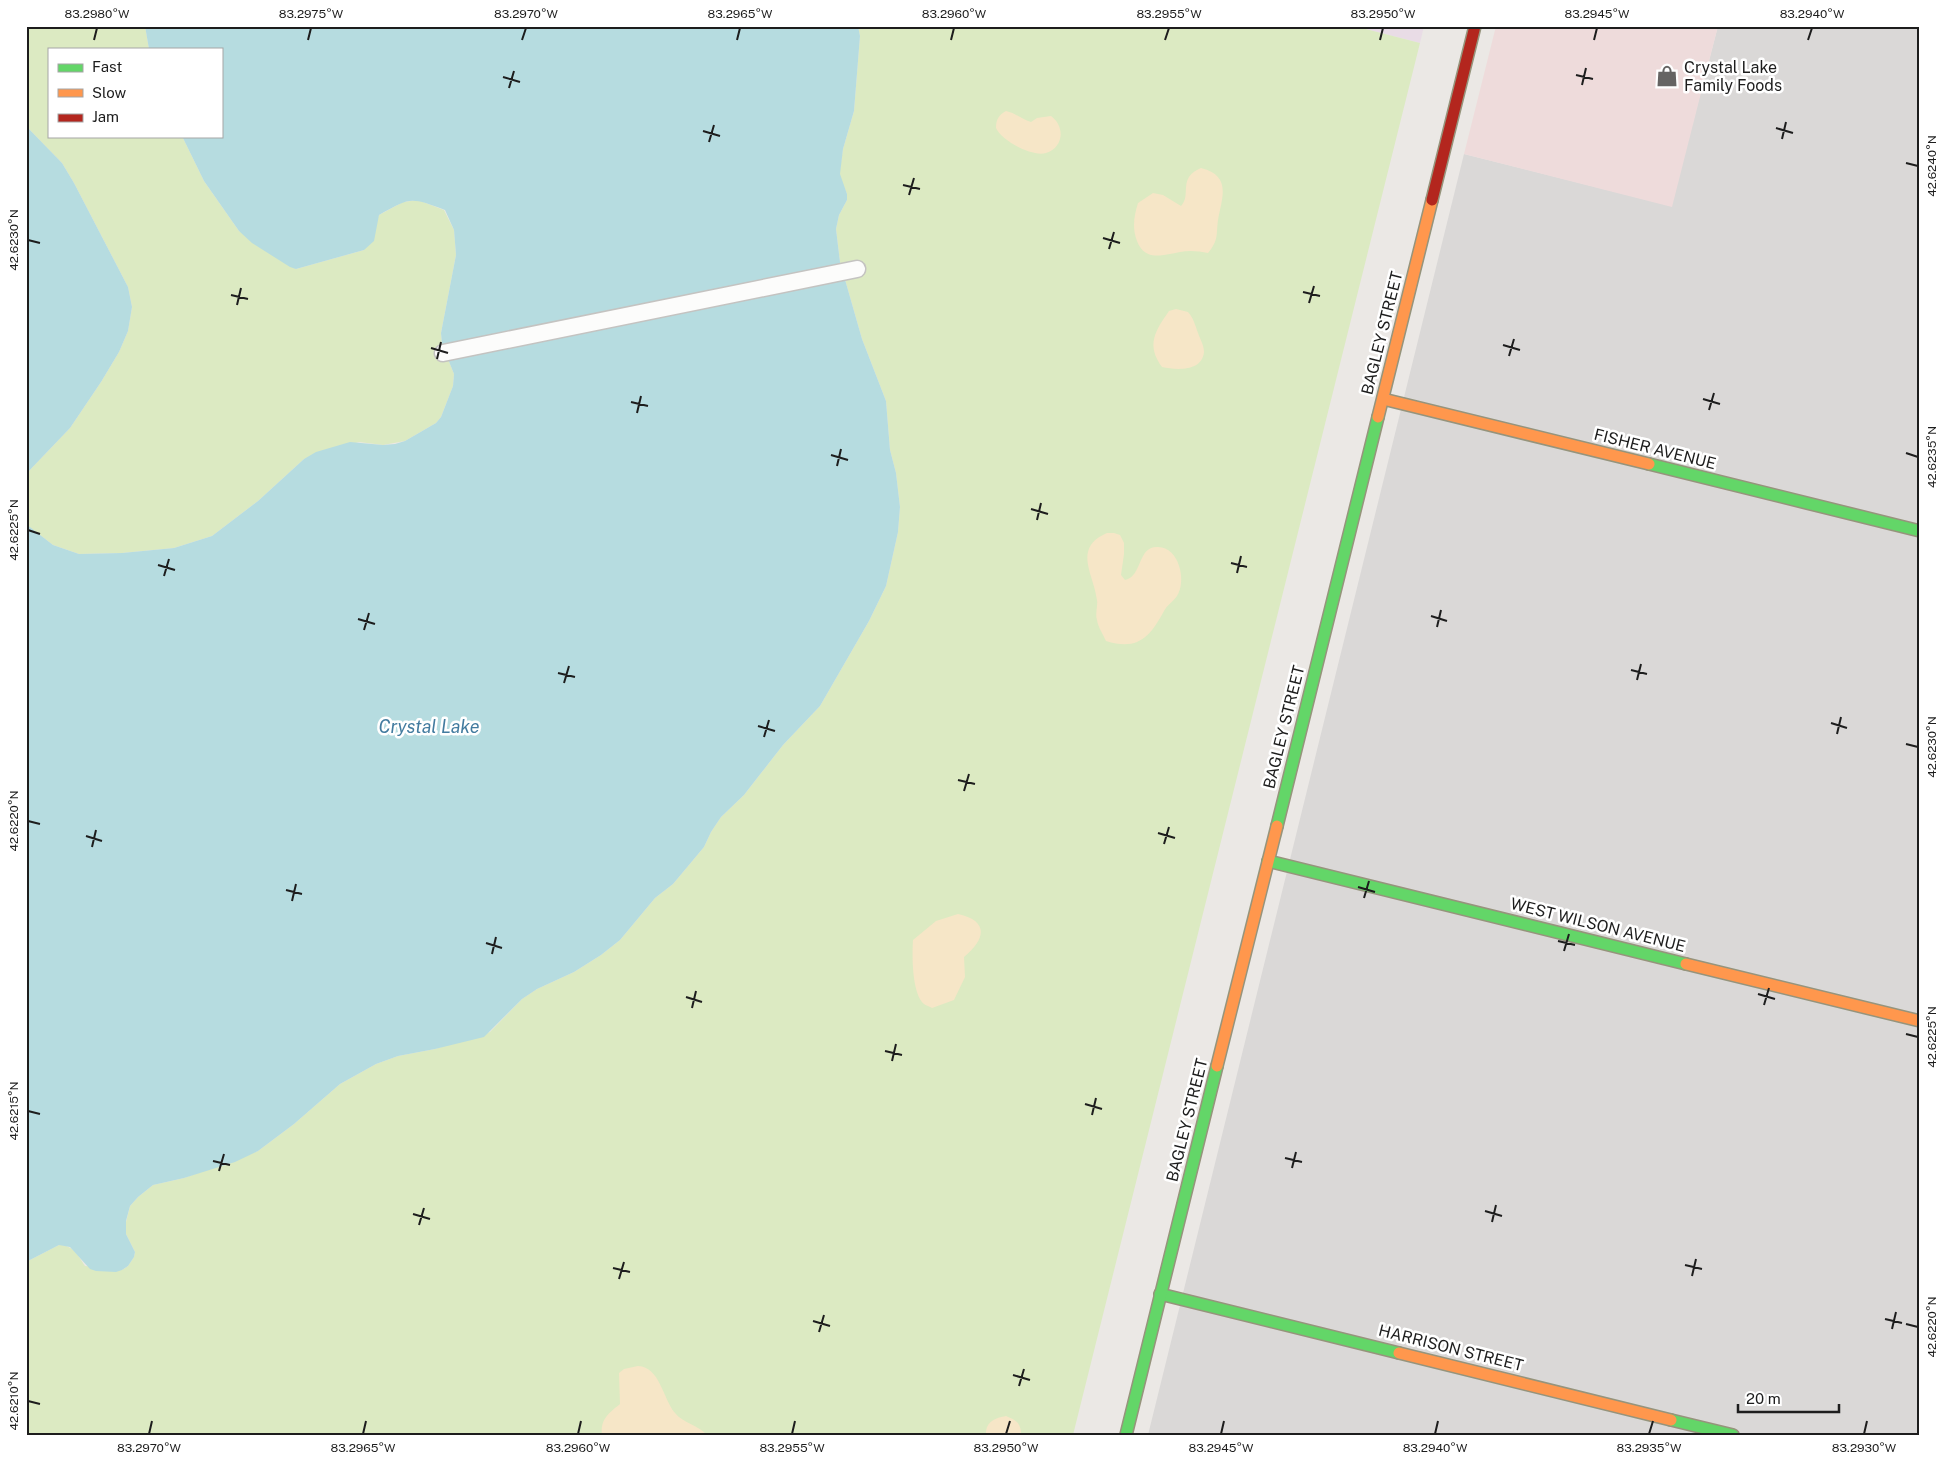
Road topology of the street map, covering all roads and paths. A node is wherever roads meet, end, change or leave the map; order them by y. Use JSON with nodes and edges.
{"nodes":[{"id":1,"x":1475,"y":26,"type":"edge"},
{"id":2,"x":857,"y":269,"type":"dead end"},
{"id":3,"x":443,"y":353,"type":"dead end"},
{"id":4,"x":1382,"y":399,"type":"junction"},
{"id":5,"x":1920,"y":531,"type":"edge"},
{"id":6,"x":1268,"y":860,"type":"junction"},
{"id":7,"x":1920,"y":1021,"type":"edge"},
{"id":8,"x":1160,"y":1294,"type":"junction"},
{"id":9,"x":1126,"y":1435,"type":"edge"},
{"id":10,"x":1734,"y":1435,"type":"edge"}],
"edges":[{"from":1,"to":4,"type":"street","name":"BAGLEY STREET"},
{"from":2,"to":3,"type":"lane"},
{"from":4,"to":5,"type":"street","name":"FISHER AVENUE"},
{"from":4,"to":6,"type":"street","name":"BAGLEY STREET"},
{"from":6,"to":7,"type":"street","name":"WEST WILSON AVENUE"},
{"from":6,"to":8,"type":"street","name":"BAGLEY STREET"},
{"from":8,"to":9,"type":"street","name":"BAGLEY STREET"},
{"from":8,"to":10,"type":"street","name":"HARRISON STREET"}]}
